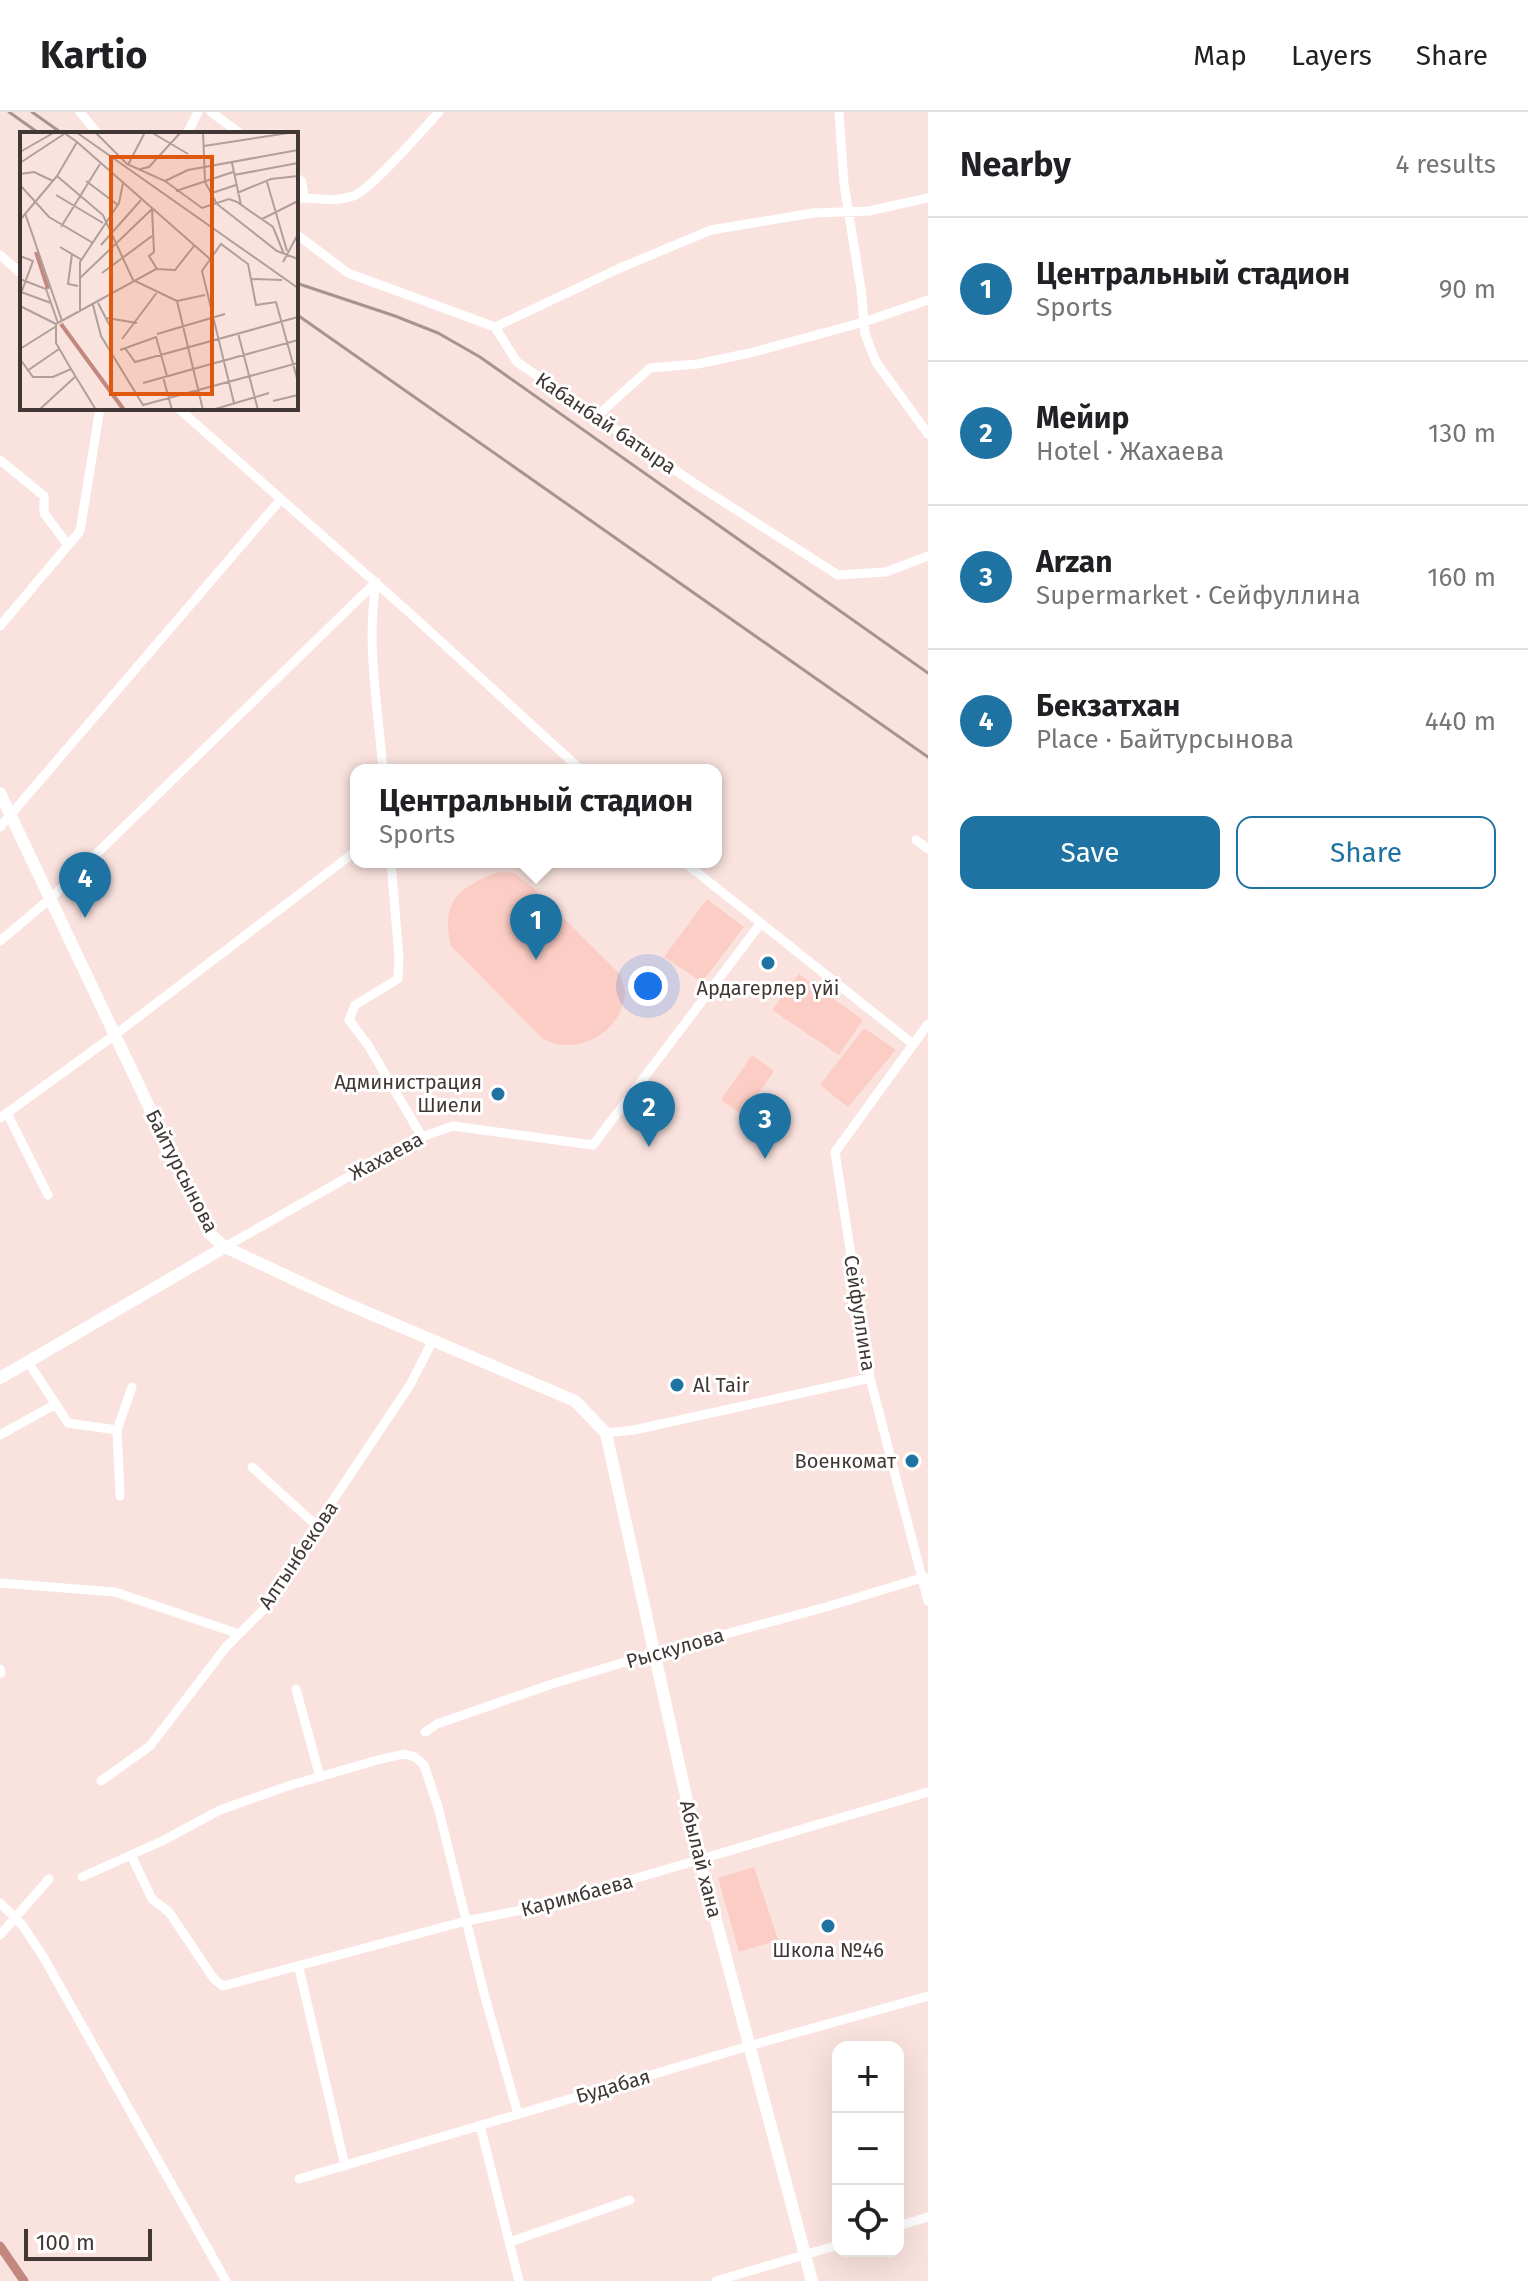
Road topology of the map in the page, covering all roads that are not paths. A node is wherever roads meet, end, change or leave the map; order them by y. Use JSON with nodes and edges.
{"nodes":[{"id":1,"x":80,"y":112,"type":"edge"},
{"id":2,"x":198,"y":112,"type":"edge"},
{"id":3,"x":211,"y":112,"type":"edge"},
{"id":4,"x":439,"y":112,"type":"edge"},
{"id":5,"x":839,"y":112,"type":"edge"},
{"id":6,"x":96,"y":132,"type":"edge"},
{"id":7,"x":188,"y":132,"type":"edge"},
{"id":8,"x":238,"y":132,"type":"edge"},
{"id":9,"x":298,"y":179,"type":"edge"},
{"id":10,"x":300,"y":198,"type":"edge"},
{"id":11,"x":928,"y":198,"type":"edge"},
{"id":12,"x":850,"y":211,"type":"junction"},
{"id":13,"x":298,"y":236,"type":"edge"},
{"id":14,"x":0,"y":255,"type":"edge"},
{"id":15,"x":20,"y":272,"type":"edge"},
{"id":16,"x":928,"y":300,"type":"edge"},
{"id":17,"x":864,"y":322,"type":"junction"},
{"id":18,"x":495,"y":327,"type":"junction"},
{"id":19,"x":100,"y":410,"type":"edge"},
{"id":20,"x":180,"y":410,"type":"edge"},
{"id":21,"x":596,"y":417,"type":"junction"},
{"id":22,"x":928,"y":434,"type":"edge"},
{"id":23,"x":0,"y":460,"type":"edge"},
{"id":24,"x":281,"y":499,"type":"junction"},
{"id":25,"x":68,"y":545,"type":"junction"},
{"id":26,"x":928,"y":556,"type":"edge"},
{"id":27,"x":376,"y":582,"type":"junction"},
{"id":28,"x":0,"y":626,"type":"edge"},
{"id":29,"x":382,"y":764,"type":"edge"},
{"id":30,"x":574,"y":764,"type":"edge"},
{"id":31,"x":0,"y":793,"type":"edge"},
{"id":32,"x":11,"y":816,"type":"junction"},
{"id":33,"x":0,"y":827,"type":"edge"},
{"id":34,"x":916,"y":840,"type":"dead end"},
{"id":35,"x":928,"y":849,"type":"edge"},
{"id":36,"x":350,"y":856,"type":"edge"},
{"id":37,"x":392,"y":868,"type":"edge"},
{"id":38,"x":692,"y":868,"type":"edge"},
{"id":39,"x":51,"y":898,"type":"junction"},
{"id":40,"x":761,"y":923,"type":"junction"},
{"id":41,"x":0,"y":941,"type":"edge"},
{"id":42,"x":928,"y":1024,"type":"edge"},
{"id":43,"x":116,"y":1034,"type":"junction"},
{"id":44,"x":913,"y":1044,"type":"junction"},
{"id":45,"x":4,"y":1116,"type":"edge"},
{"id":46,"x":422,"y":1137,"type":"junction"},
{"id":47,"x":48,"y":1195,"type":"dead end"},
{"id":48,"x":225,"y":1247,"type":"junction"},
{"id":49,"x":433,"y":1340,"type":"junction"},
{"id":50,"x":28,"y":1362,"type":"junction"},
{"id":51,"x":0,"y":1378,"type":"edge"},
{"id":52,"x":870,"y":1378,"type":"junction"},
{"id":53,"x":132,"y":1387,"type":"dead end"},
{"id":54,"x":56,"y":1404,"type":"junction"},
{"id":55,"x":117,"y":1430,"type":"junction"},
{"id":56,"x":606,"y":1433,"type":"junction"},
{"id":57,"x":0,"y":1435,"type":"edge"},
{"id":58,"x":252,"y":1467,"type":"dead end"},
{"id":59,"x":120,"y":1496,"type":"dead end"},
{"id":60,"x":317,"y":1526,"type":"junction"},
{"id":61,"x":925,"y":1577,"type":"edge"},
{"id":62,"x":0,"y":1583,"type":"edge"},
{"id":63,"x":928,"y":1601,"type":"edge"},
{"id":64,"x":239,"y":1634,"type":"junction"},
{"id":65,"x":655,"y":1653,"type":"junction"},
{"id":66,"x":296,"y":1689,"type":"dead end"},
{"id":67,"x":425,"y":1732,"type":"dead end"},
{"id":68,"x":320,"y":1777,"type":"junction"},
{"id":69,"x":101,"y":1781,"type":"dead end"},
{"id":70,"x":928,"y":1792,"type":"edge"},
{"id":71,"x":131,"y":1855,"type":"junction"},
{"id":72,"x":700,"y":1860,"type":"junction"},
{"id":73,"x":82,"y":1877,"type":"dead end"},
{"id":74,"x":49,"y":1879,"type":"dead end"},
{"id":75,"x":0,"y":1903,"type":"edge"},
{"id":76,"x":15,"y":1918,"type":"junction"},
{"id":77,"x":466,"y":1921,"type":"junction"},
{"id":78,"x":0,"y":1935,"type":"edge"},
{"id":79,"x":299,"y":1968,"type":"junction"},
{"id":80,"x":928,"y":1996,"type":"edge"},
{"id":81,"x":749,"y":2046,"type":"junction"},
{"id":82,"x":518,"y":2114,"type":"junction"},
{"id":83,"x":480,"y":2125,"type":"junction"},
{"id":84,"x":345,"y":2166,"type":"junction"},
{"id":85,"x":299,"y":2179,"type":"dead end"},
{"id":86,"x":630,"y":2200,"type":"dead end"},
{"id":87,"x":928,"y":2217,"type":"edge"},
{"id":88,"x":904,"y":2224,"type":"edge"},
{"id":89,"x":510,"y":2242,"type":"junction"},
{"id":90,"x":832,"y":2247,"type":"edge"},
{"id":91,"x":805,"y":2255,"type":"junction"},
{"id":92,"x":226,"y":2281,"type":"edge"},
{"id":93,"x":519,"y":2281,"type":"edge"},
{"id":94,"x":716,"y":2281,"type":"edge"},
{"id":95,"x":812,"y":2281,"type":"edge"}],
"edges":[{"from":1,"to":6,"type":"street"},
{"from":2,"to":7,"type":"street"},
{"from":3,"to":8,"type":"street"},
{"from":4,"to":10,"type":"street"},
{"from":5,"to":12,"type":"street"},
{"from":9,"to":10,"type":"street"},
{"from":11,"to":12,"type":"street"},
{"from":12,"to":17,"type":"street"},
{"from":12,"to":18,"type":"street"},
{"from":13,"to":18,"type":"street"},
{"from":14,"to":15,"type":"street"},
{"from":16,"to":17,"type":"street"},
{"from":17,"to":21,"type":"street"},
{"from":17,"to":22,"type":"street"},
{"from":18,"to":21,"type":"street","name":"Кабанбай батыра"},
{"from":19,"to":25,"type":"street"},
{"from":20,"to":24,"type":"street"},
{"from":21,"to":26,"type":"street","name":"Кабанбай батыра"},
{"from":23,"to":25,"type":"street"},
{"from":24,"to":27,"type":"street"},
{"from":24,"to":32,"type":"street"},
{"from":25,"to":28,"type":"street"},
{"from":27,"to":29,"type":"street"},
{"from":27,"to":30,"type":"street"},
{"from":27,"to":39,"type":"street"},
{"from":31,"to":32,"type":"main road","name":"Байтурсынова"},
{"from":32,"to":33,"type":"street"},
{"from":32,"to":39,"type":"main road","name":"Байтурсынова"},
{"from":34,"to":35,"type":"street"},
{"from":36,"to":43,"type":"street"},
{"from":37,"to":46,"type":"street"},
{"from":38,"to":40,"type":"street"},
{"from":39,"to":41,"type":"street"},
{"from":39,"to":43,"type":"main road","name":"Байтурсынова"},
{"from":40,"to":44,"type":"street"},
{"from":40,"to":46,"type":"street","name":"Жахаева"},
{"from":42,"to":44,"type":"street","name":"Сейфуллина"},
{"from":43,"to":45,"type":"street"},
{"from":43,"to":48,"type":"main road","name":"Байтурсынова"},
{"from":44,"to":52,"type":"street","name":"Сейфуллина"},
{"from":45,"to":47,"type":"street"},
{"from":46,"to":48,"type":"street","name":"Жахаева"},
{"from":48,"to":49,"type":"main road","name":"Байтурсынова"},
{"from":48,"to":50,"type":"main road","name":"Жахаева"},
{"from":49,"to":56,"type":"main road","name":"Байтурсынова"},
{"from":49,"to":60,"type":"street","name":"Алтынбекова"},
{"from":50,"to":51,"type":"main road","name":"Жахаева"},
{"from":50,"to":54,"type":"street"},
{"from":52,"to":56,"type":"street"},
{"from":52,"to":61,"type":"street","name":"Сейфуллина"},
{"from":53,"to":55,"type":"street"},
{"from":54,"to":55,"type":"street"},
{"from":54,"to":57,"type":"street"},
{"from":55,"to":59,"type":"street"},
{"from":56,"to":65,"type":"main road","name":"Абылай хана"},
{"from":58,"to":60,"type":"street"},
{"from":60,"to":64,"type":"street","name":"Алтынбекова"},
{"from":61,"to":63,"type":"street","name":"Сейфуллина"},
{"from":61,"to":65,"type":"street","name":"Рыскулова"},
{"from":62,"to":64,"type":"street"},
{"from":64,"to":69,"type":"street","name":"Алтынбекова"},
{"from":65,"to":67,"type":"street","name":"Рыскулова"},
{"from":65,"to":72,"type":"main road","name":"Абылай хана"},
{"from":66,"to":68,"type":"street"},
{"from":68,"to":71,"type":"street"},
{"from":68,"to":77,"type":"street"},
{"from":70,"to":72,"type":"street","name":"Каримбаева"},
{"from":71,"to":73,"type":"street"},
{"from":71,"to":79,"type":"street","name":"Каримбаева"},
{"from":72,"to":77,"type":"street","name":"Каримбаева"},
{"from":72,"to":81,"type":"main road","name":"Абылай хана"},
{"from":74,"to":76,"type":"street"},
{"from":75,"to":76,"type":"street"},
{"from":76,"to":78,"type":"street"},
{"from":76,"to":92,"type":"street"},
{"from":77,"to":79,"type":"street","name":"Каримбаева"},
{"from":77,"to":82,"type":"street"},
{"from":79,"to":84,"type":"street"},
{"from":80,"to":81,"type":"street","name":"Будабая"},
{"from":81,"to":82,"type":"street","name":"Будабая"},
{"from":81,"to":91,"type":"main road","name":"Абылай хана"},
{"from":82,"to":83,"type":"street","name":"Будабая"},
{"from":83,"to":84,"type":"street","name":"Будабая"},
{"from":83,"to":89,"type":"street"},
{"from":84,"to":85,"type":"street","name":"Будабая"},
{"from":86,"to":89,"type":"street"},
{"from":87,"to":88,"type":"street"},
{"from":89,"to":93,"type":"street"},
{"from":90,"to":91,"type":"street"},
{"from":91,"to":94,"type":"street"},
{"from":91,"to":95,"type":"main road","name":"Абылай хана"}]}
